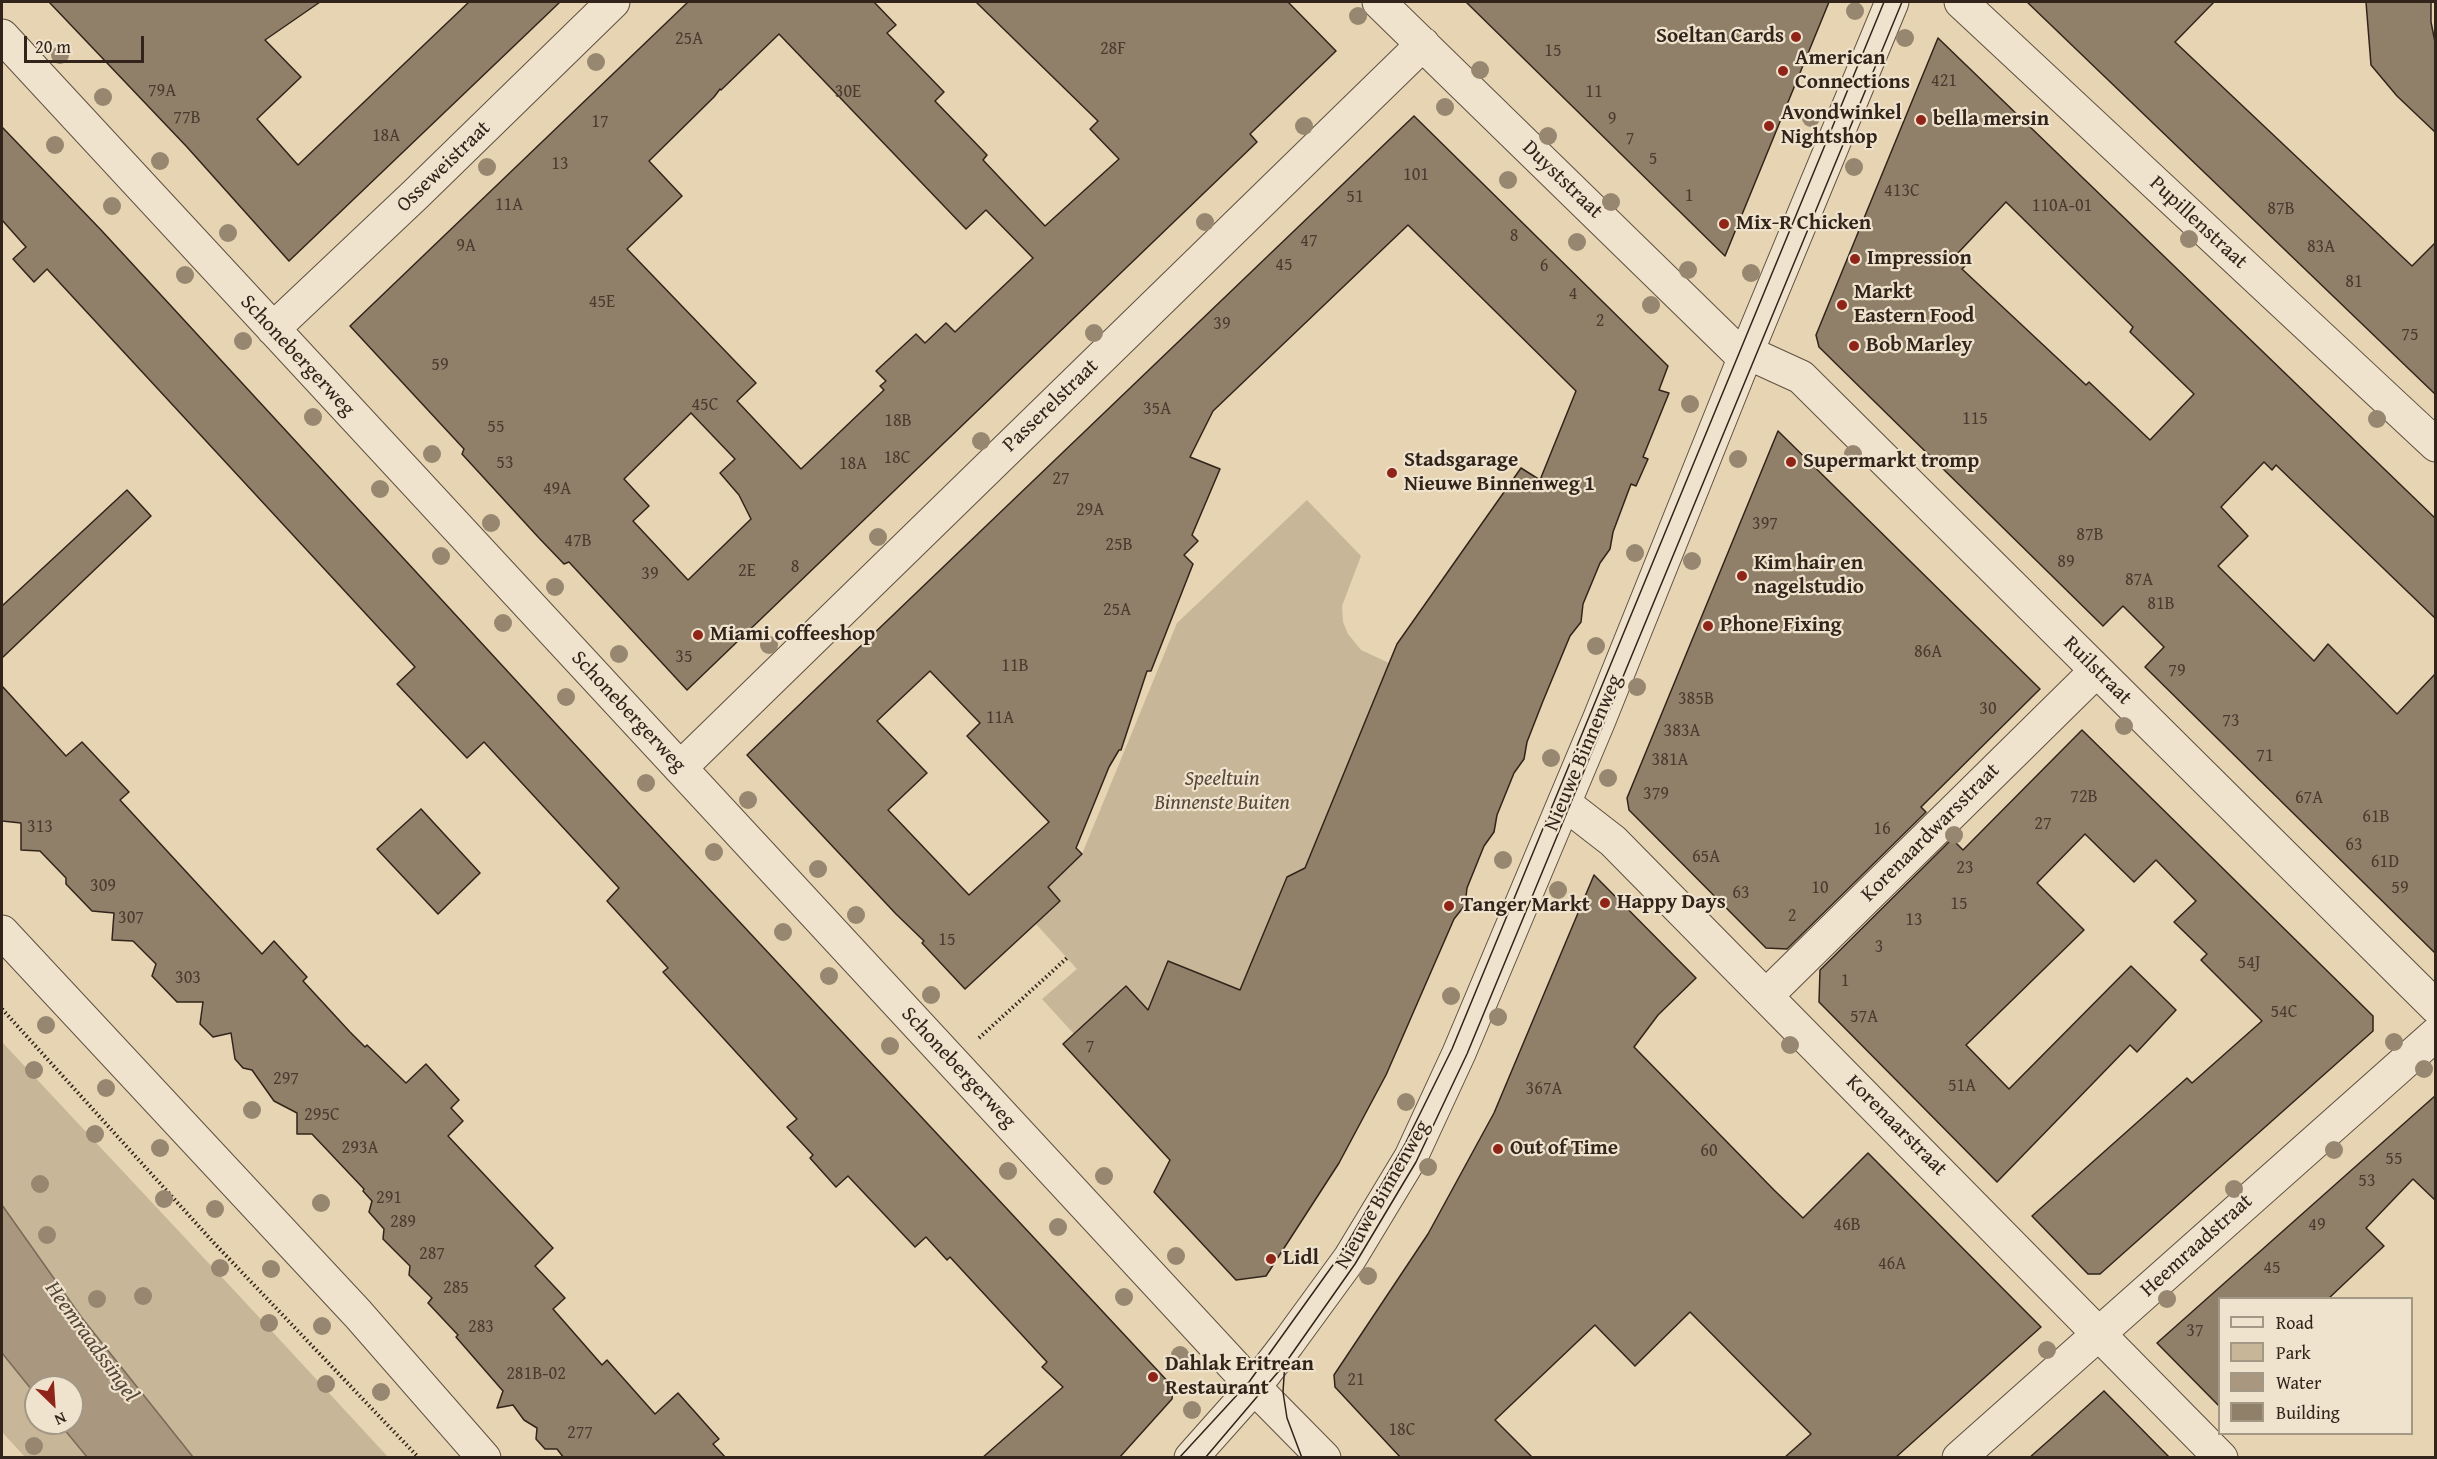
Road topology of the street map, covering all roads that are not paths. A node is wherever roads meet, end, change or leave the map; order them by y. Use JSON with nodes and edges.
{"nodes":[{"id":1,"x":613,"y":2,"type":"edge"},
{"id":2,"x":1379,"y":2,"type":"edge"},
{"id":3,"x":1892,"y":2,"type":"edge"},
{"id":4,"x":1961,"y":2,"type":"edge"},
{"id":5,"x":2,"y":36,"type":"edge"},
{"id":6,"x":1423,"y":44,"type":"junction"},
{"id":7,"x":273,"y":329,"type":"junction"},
{"id":8,"x":1746,"y":354,"type":"junction"},
{"id":9,"x":2436,"y":445,"type":"edge"},
{"id":10,"x":2096,"y":671,"type":"junction"},
{"id":11,"x":680,"y":768,"type":"junction"},
{"id":12,"x":1564,"y":803,"type":"junction"},
{"id":13,"x":2,"y":932,"type":"edge"},
{"id":14,"x":1767,"y":995,"type":"junction"},
{"id":15,"x":2436,"y":1007,"type":"edge"},
{"id":16,"x":2436,"y":1034,"type":"edge"},
{"id":17,"x":2100,"y":1333,"type":"junction"},
{"id":18,"x":1255,"y":1386,"type":"junction"},
{"id":19,"x":484,"y":1458,"type":"edge"},
{"id":20,"x":1191,"y":1458,"type":"edge"},
{"id":21,"x":1324,"y":1458,"type":"edge"},
{"id":22,"x":1959,"y":1458,"type":"edge"},
{"id":23,"x":2221,"y":1458,"type":"edge"}],
"edges":[{"from":1,"to":7,"type":"street","name":"Osseweistraat"},
{"from":2,"to":6,"type":"street","name":"Duyststraat"},
{"from":3,"to":8,"type":"street","name":"Nieuwe Binnenweg"},
{"from":4,"to":9,"type":"street","name":"Pupillenstraat"},
{"from":5,"to":7,"type":"street","name":"Schonebergerweg"},
{"from":6,"to":8,"type":"street","name":"Duyststraat"},
{"from":6,"to":11,"type":"street","name":"Passerelstraat"},
{"from":7,"to":11,"type":"street","name":"Schonebergerweg"},
{"from":8,"to":10,"type":"street","name":"Ruilstraat"},
{"from":8,"to":12,"type":"street","name":"Nieuwe Binnenweg"},
{"from":10,"to":14,"type":"street","name":"Korenaardwarsstraat"},
{"from":10,"to":15,"type":"street","name":"Ruilstraat"},
{"from":11,"to":18,"type":"street","name":"Schonebergerweg"},
{"from":12,"to":14,"type":"street","name":"Korenaarstraat"},
{"from":12,"to":18,"type":"street","name":"Nieuwe Binnenweg"},
{"from":13,"to":19,"type":"street"},
{"from":14,"to":17,"type":"street","name":"Korenaarstraat"},
{"from":16,"to":17,"type":"street","name":"Heemraadstraat"},
{"from":17,"to":22,"type":"street","name":"Heemraadstraat"},
{"from":17,"to":23,"type":"street","name":"Korenaarstraat"},
{"from":18,"to":20,"type":"street","name":"Nieuwe Binnenweg"},
{"from":18,"to":21,"type":"street","name":"Schonebergerweg"}]}
